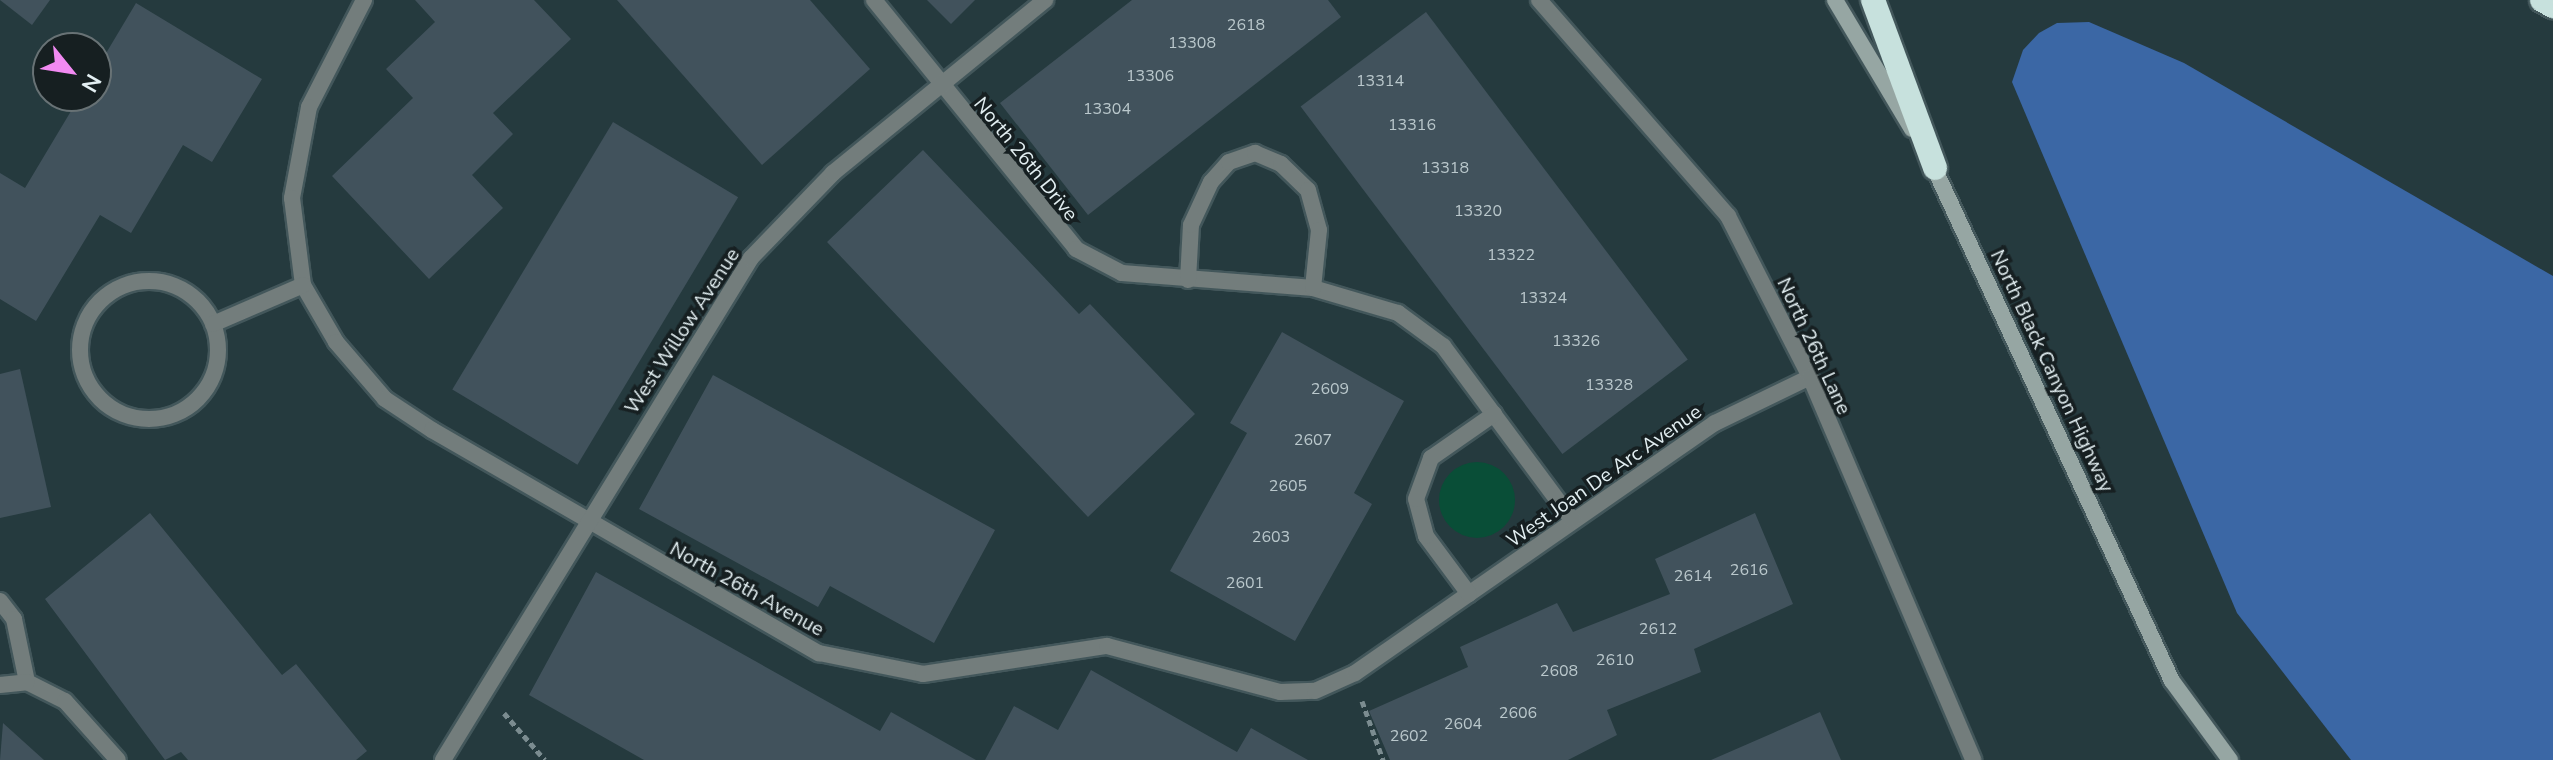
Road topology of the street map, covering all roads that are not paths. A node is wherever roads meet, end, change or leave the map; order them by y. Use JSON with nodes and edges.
{"nodes":[{"id":1,"x":364,"y":0,"type":"edge"},
{"id":2,"x":874,"y":0,"type":"edge"},
{"id":3,"x":1045,"y":0,"type":"edge"},
{"id":4,"x":1539,"y":0,"type":"edge"},
{"id":5,"x":1835,"y":0,"type":"edge"},
{"id":6,"x":1873,"y":0,"type":"edge"},
{"id":7,"x":2542,"y":0,"type":"edge"},
{"id":8,"x":2553,"y":6,"type":"edge"},
{"id":9,"x":939,"y":82,"type":"junction"},
{"id":10,"x":1935,"y":168,"type":"junction"},
{"id":11,"x":1188,"y":280,"type":"junction"},
{"id":12,"x":303,"y":285,"type":"junction"},
{"id":13,"x":1313,"y":288,"type":"junction"},
{"id":14,"x":213,"y":324,"type":"junction"},
{"id":15,"x":1810,"y":377,"type":"junction"},
{"id":16,"x":1494,"y":414,"type":"junction"},
{"id":17,"x":588,"y":520,"type":"junction"},
{"id":18,"x":1572,"y":520,"type":"junction"},
{"id":19,"x":1469,"y":594,"type":"junction"},
{"id":20,"x":0,"y":601,"type":"edge"},
{"id":21,"x":1355,"y":673,"type":"joint"},
{"id":22,"x":27,"y":682,"type":"junction"},
{"id":23,"x":0,"y":685,"type":"edge"},
{"id":24,"x":118,"y":760,"type":"edge"},
{"id":25,"x":443,"y":760,"type":"edge"},
{"id":26,"x":1973,"y":760,"type":"edge"},
{"id":27,"x":2230,"y":760,"type":"edge"}],
"edges":[{"from":1,"to":12,"type":"street"},
{"from":2,"to":9,"type":"street","name":"North 26th Drive"},
{"from":3,"to":9,"type":"street","name":"West Willow Avenue"},
{"from":4,"to":15,"type":"street","name":"North 26th Lane"},
{"from":5,"to":10,"type":"main road","name":"North Black Canyon Highway"},
{"from":6,"to":10,"type":"highway"},
{"from":7,"to":8,"type":"highway"},
{"from":9,"to":11,"type":"street","name":"North 26th Drive"},
{"from":9,"to":17,"type":"street","name":"West Willow Avenue"},
{"from":10,"to":27,"type":"main road","name":"North Black Canyon Highway"},
{"from":11,"to":13,"type":"street","name":"North 26th Drive"},
{"from":11,"to":13,"type":"street"},
{"from":12,"to":14,"type":"street"},
{"from":12,"to":17,"type":"street","name":"North 26th Avenue"},
{"from":13,"to":16,"type":"street","name":"North 26th Drive"},
{"from":14,"to":14,"type":"street"},
{"from":15,"to":18,"type":"street","name":"West Joan De Arc Avenue"},
{"from":15,"to":26,"type":"street","name":"North 26th Lane"},
{"from":16,"to":18,"type":"street","name":"North 26th Drive"},
{"from":16,"to":19,"type":"street"},
{"from":17,"to":21,"type":"street","name":"North 26th Avenue"},
{"from":17,"to":25,"type":"street","name":"West Willow Avenue"},
{"from":18,"to":19,"type":"street","name":"West Joan De Arc Avenue"},
{"from":19,"to":21,"type":"street","name":"West Joan De Arc Avenue"},
{"from":20,"to":22,"type":"street"},
{"from":22,"to":23,"type":"street"},
{"from":22,"to":24,"type":"street"}]}
